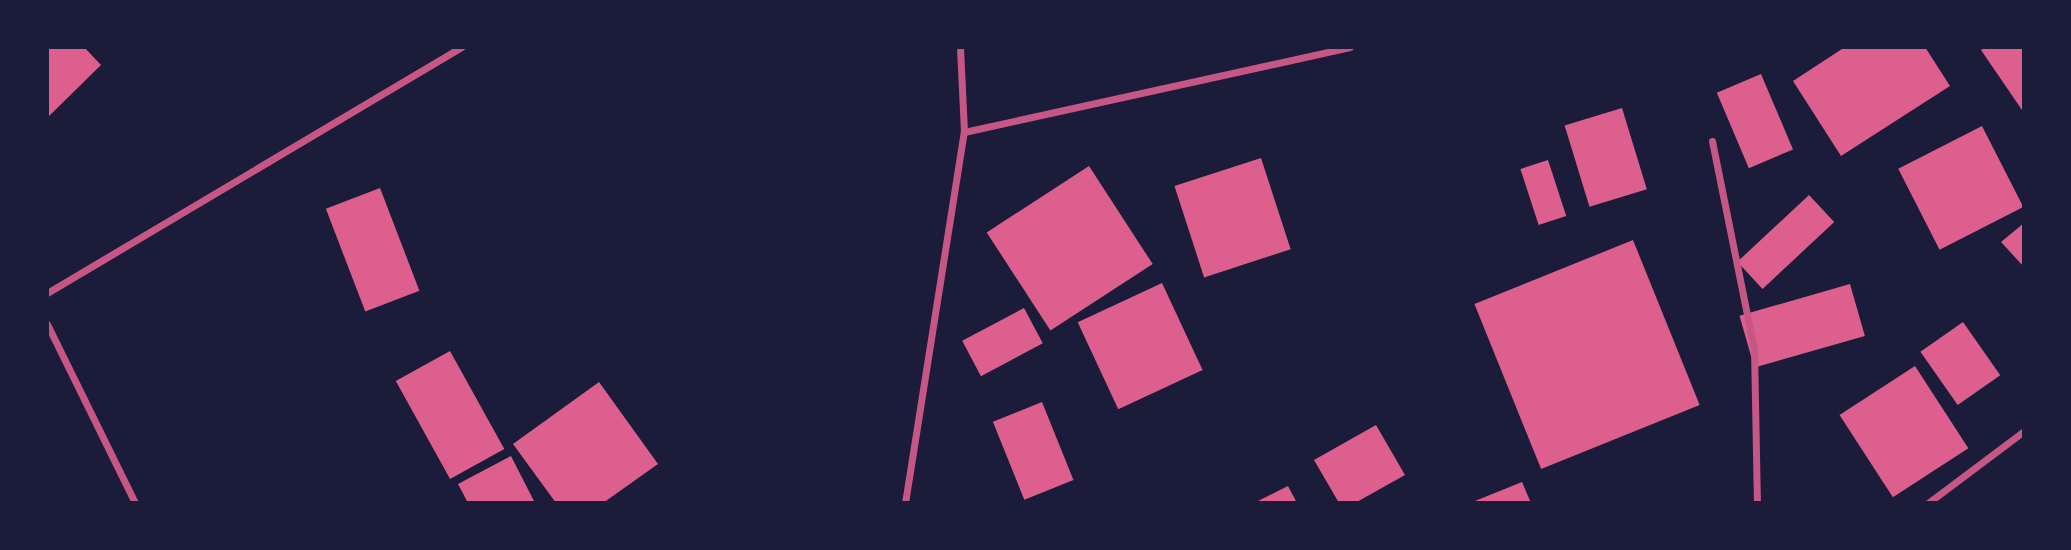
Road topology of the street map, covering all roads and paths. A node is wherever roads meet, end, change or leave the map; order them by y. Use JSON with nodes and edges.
{"nodes":[{"id":1,"x":462,"y":47,"type":"edge"},
{"id":2,"x":960,"y":47,"type":"edge"},
{"id":3,"x":1350,"y":47,"type":"edge"},
{"id":4,"x":964,"y":132,"type":"junction"},
{"id":5,"x":1712,"y":141,"type":"dead end"},
{"id":6,"x":47,"y":293,"type":"edge"},
{"id":7,"x":47,"y":324,"type":"edge"},
{"id":8,"x":2024,"y":431,"type":"edge"},
{"id":9,"x":135,"y":503,"type":"edge"},
{"id":10,"x":905,"y":503,"type":"edge"},
{"id":11,"x":1757,"y":503,"type":"edge"},
{"id":12,"x":1928,"y":503,"type":"edge"}],
"edges":[{"from":1,"to":6,"type":"street"},
{"from":2,"to":4,"type":"street"},
{"from":3,"to":4,"type":"street"},
{"from":4,"to":10,"type":"street"},
{"from":5,"to":11,"type":"street"},
{"from":7,"to":9,"type":"street"},
{"from":8,"to":12,"type":"street"}]}
